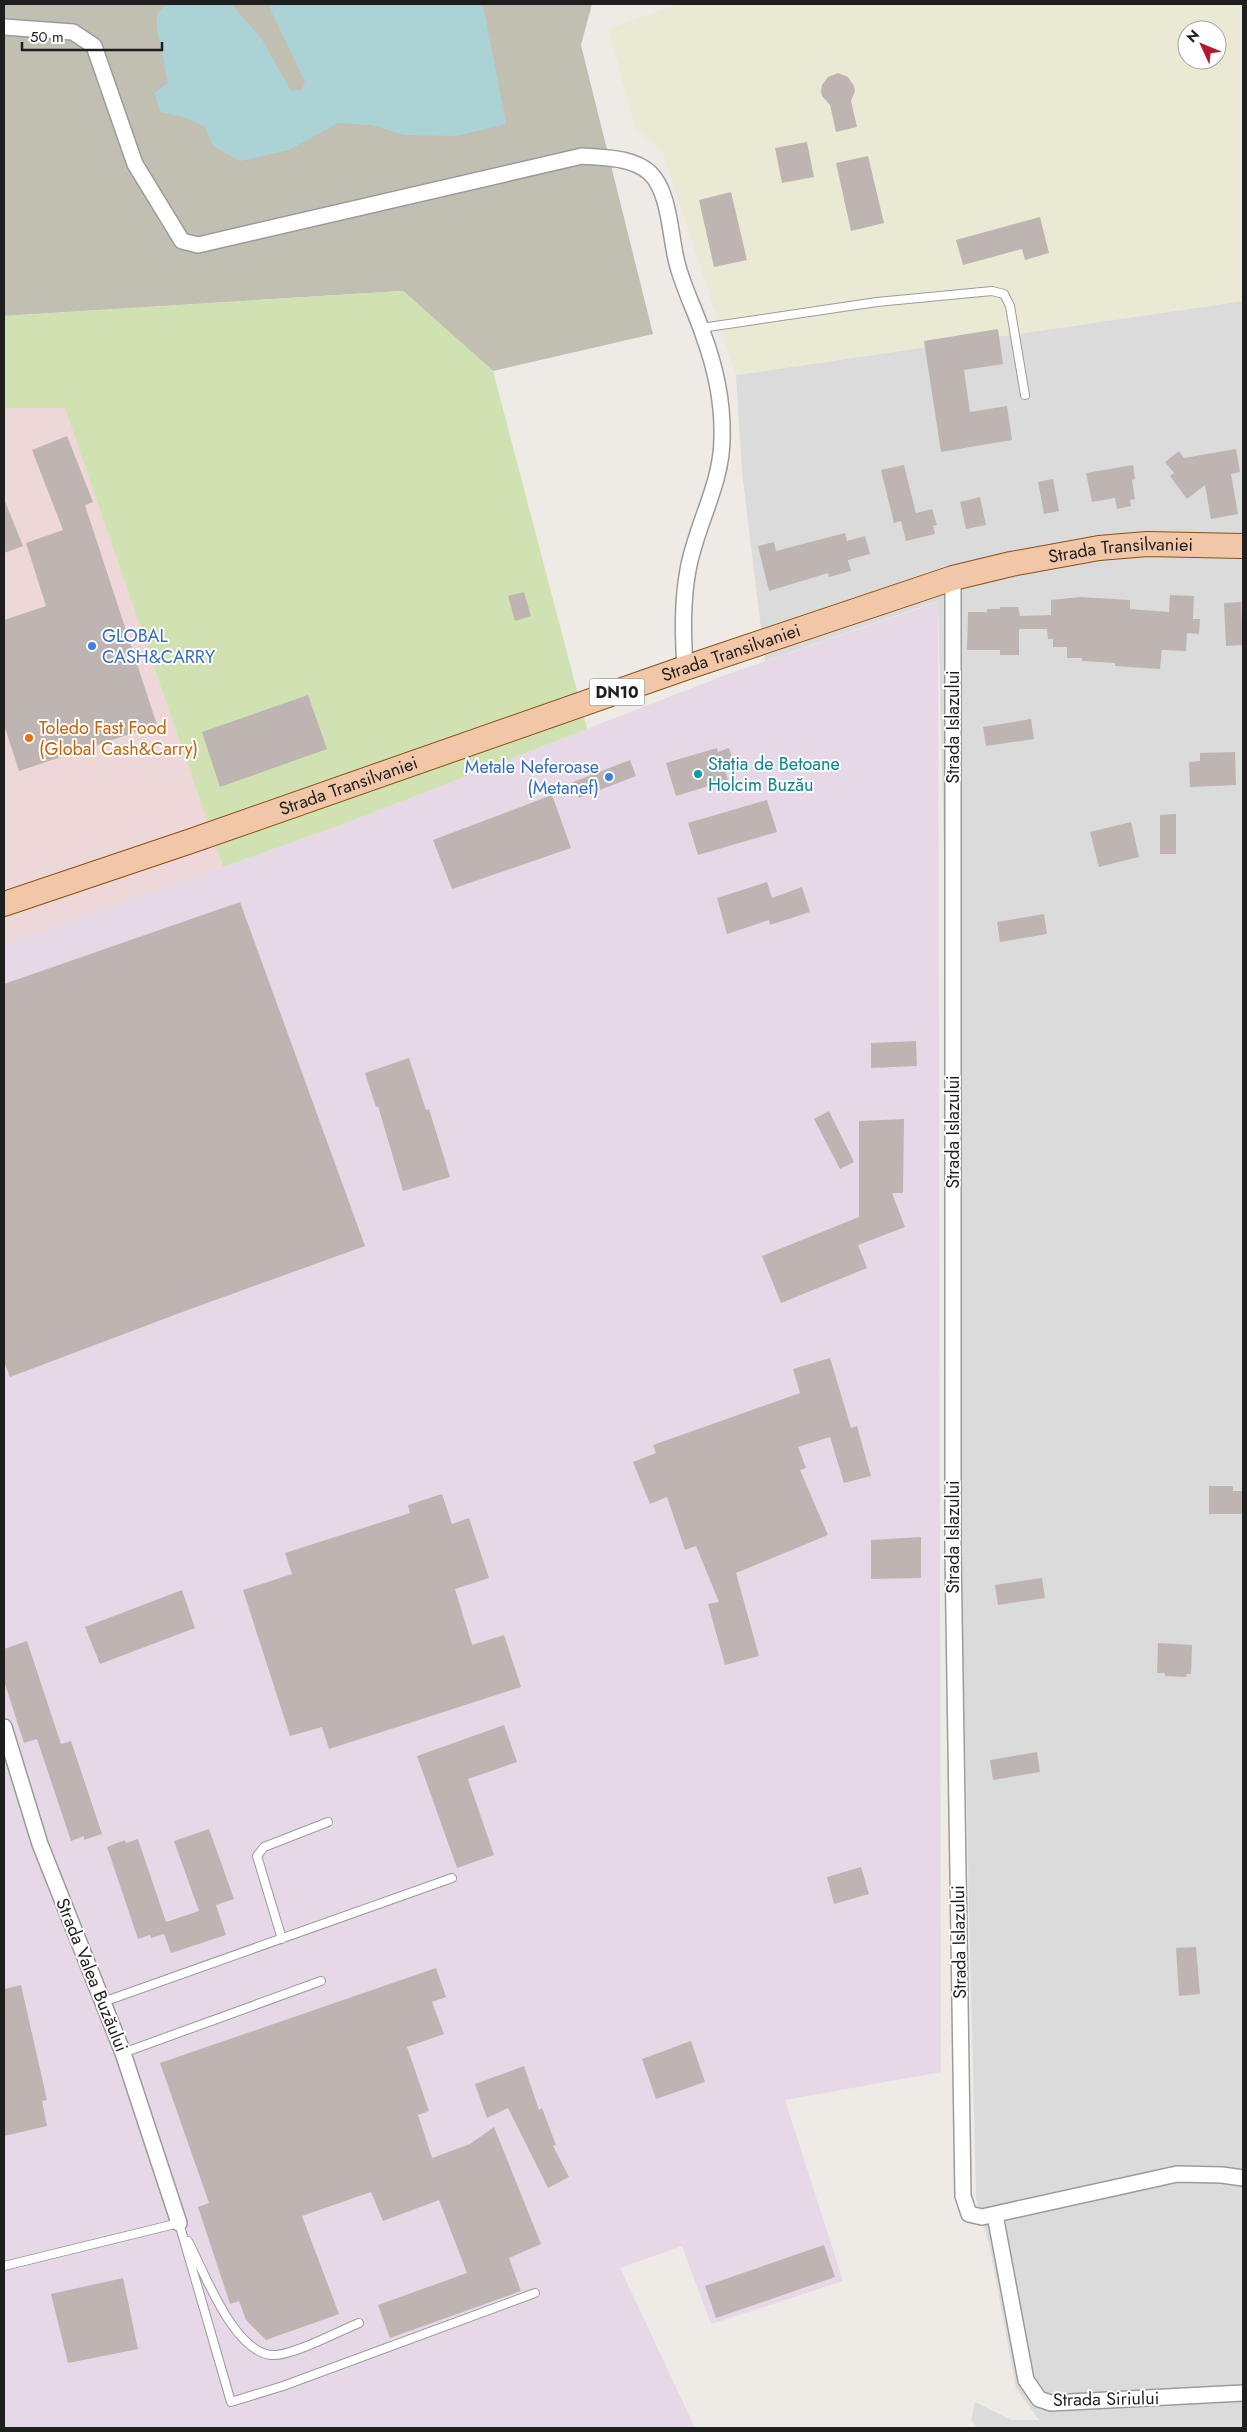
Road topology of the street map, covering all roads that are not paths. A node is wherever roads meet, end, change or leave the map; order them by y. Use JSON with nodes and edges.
{"nodes":[{"id":1,"x":4,"y":27,"type":"edge"},
{"id":2,"x":701,"y":328,"type":"junction"},
{"id":3,"x":1025,"y":395,"type":"dead end"},
{"id":4,"x":1243,"y":546,"type":"edge"},
{"id":5,"x":953,"y":578,"type":"junction"},
{"id":6,"x":685,"y":668,"type":"junction"},
{"id":7,"x":4,"y":904,"type":"edge"},
{"id":8,"x":4,"y":1727,"type":"edge"},
{"id":9,"x":328,"y":1822,"type":"dead end"},
{"id":10,"x":452,"y":1878,"type":"dead end"},
{"id":11,"x":282,"y":1939,"type":"junction"},
{"id":12,"x":320,"y":1981,"type":"dead end"},
{"id":13,"x":103,"y":2002,"type":"junction"},
{"id":14,"x":123,"y":2053,"type":"junction"},
{"id":15,"x":1243,"y":2178,"type":"edge"},
{"id":16,"x":995,"y":2215,"type":"junction"},
{"id":17,"x":179,"y":2223,"type":"junction"},
{"id":18,"x":4,"y":2266,"type":"edge"},
{"id":19,"x":535,"y":2293,"type":"dead end"},
{"id":20,"x":358,"y":2323,"type":"dead end"},
{"id":21,"x":1243,"y":2393,"type":"edge"}],
"edges":[{"from":1,"to":2,"type":"street"},
{"from":2,"to":3,"type":"lane"},
{"from":2,"to":6,"type":"street"},
{"from":4,"to":5,"type":"main road","name":"Strada Transilvaniei","number":"DN10"},
{"from":5,"to":6,"type":"main road","name":"Strada Transilvaniei","number":"DN10"},
{"from":5,"to":16,"type":"street","name":"Strada Islazului"},
{"from":6,"to":7,"type":"main road","name":"Strada Transilvaniei","number":"DN10"},
{"from":8,"to":13,"type":"street","name":"Strada Valea Buzăului"},
{"from":9,"to":11,"type":"lane"},
{"from":10,"to":11,"type":"lane"},
{"from":11,"to":13,"type":"lane"},
{"from":12,"to":14,"type":"lane"},
{"from":13,"to":14,"type":"street","name":"Strada Valea Buzăului"},
{"from":14,"to":17,"type":"street","name":"Strada Valea Buzăului"},
{"from":15,"to":16,"type":"street","name":"Strada Islazului"},
{"from":16,"to":21,"type":"street","name":"Strada Siriului"},
{"from":17,"to":18,"type":"lane"},
{"from":17,"to":19,"type":"lane"},
{"from":17,"to":20,"type":"lane"}]}
